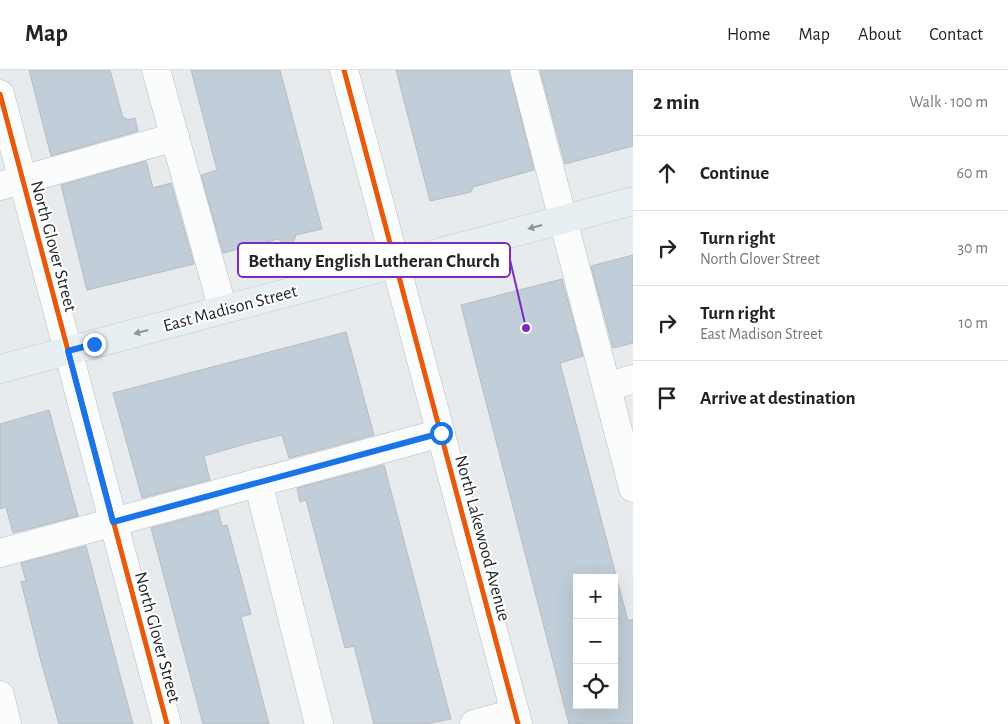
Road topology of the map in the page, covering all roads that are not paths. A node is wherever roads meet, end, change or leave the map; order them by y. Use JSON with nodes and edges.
{"nodes":[{"id":1,"x":156,"y":70,"type":"edge"},
{"id":2,"x":344,"y":70,"type":"edge"},
{"id":3,"x":524,"y":70,"type":"edge"},
{"id":4,"x":0,"y":94,"type":"edge"},
{"id":5,"x":174,"y":137,"type":"junction"},
{"id":6,"x":11,"y":183,"type":"edge"},
{"id":7,"x":633,"y":201,"type":"edge"},
{"id":8,"x":563,"y":219,"type":"junction"},
{"id":9,"x":396,"y":264,"type":"junction"},
{"id":10,"x":223,"y":310,"type":"junction"},
{"id":11,"x":68,"y":351,"type":"junction"},
{"id":12,"x":0,"y":369,"type":"edge"},
{"id":13,"x":633,"y":379,"type":"edge"},
{"id":14,"x":607,"y":386,"type":"junction"},
{"id":15,"x":441,"y":433,"type":"junction"},
{"id":16,"x":258,"y":482,"type":"junction"},
{"id":17,"x":633,"y":488,"type":"edge"},
{"id":18,"x":113,"y":522,"type":"junction"},
{"id":19,"x":0,"y":553,"type":"edge"},
{"id":20,"x":0,"y":695,"type":"edge"},
{"id":21,"x":516,"y":719,"type":"edge"},
{"id":22,"x":7,"y":724,"type":"edge"},
{"id":23,"x":167,"y":724,"type":"edge"},
{"id":24,"x":318,"y":724,"type":"edge"},
{"id":25,"x":474,"y":724,"type":"edge"}],
"edges":[{"from":1,"to":5,"type":"street"},
{"from":2,"to":9,"type":"street","name":"North Lakewood Avenue"},
{"from":3,"to":8,"type":"street"},
{"from":4,"to":6,"type":"street","name":"North Glover Street"},
{"from":5,"to":6,"type":"street"},
{"from":5,"to":10,"type":"street"},
{"from":6,"to":11,"type":"street","name":"North Glover Street"},
{"from":7,"to":8,"type":"main road","name":"East Madison Street"},
{"from":8,"to":9,"type":"main road","name":"East Madison Street","one_way":true},
{"from":8,"to":14,"type":"street"},
{"from":9,"to":10,"type":"main road","name":"East Madison Street"},
{"from":9,"to":15,"type":"street","name":"North Lakewood Avenue"},
{"from":10,"to":11,"type":"main road","name":"East Madison Street","one_way":true},
{"from":11,"to":12,"type":"main road","name":"East Madison Street"},
{"from":11,"to":18,"type":"street","name":"North Glover Street"},
{"from":13,"to":14,"type":"street"},
{"from":14,"to":17,"type":"street"},
{"from":15,"to":16,"type":"street"},
{"from":15,"to":21,"type":"street","name":"North Lakewood Avenue"},
{"from":16,"to":18,"type":"street"},
{"from":16,"to":24,"type":"street"},
{"from":18,"to":19,"type":"street"},
{"from":18,"to":23,"type":"street","name":"North Glover Street"},
{"from":20,"to":22,"type":"street"},
{"from":21,"to":25,"type":"street"}]}
